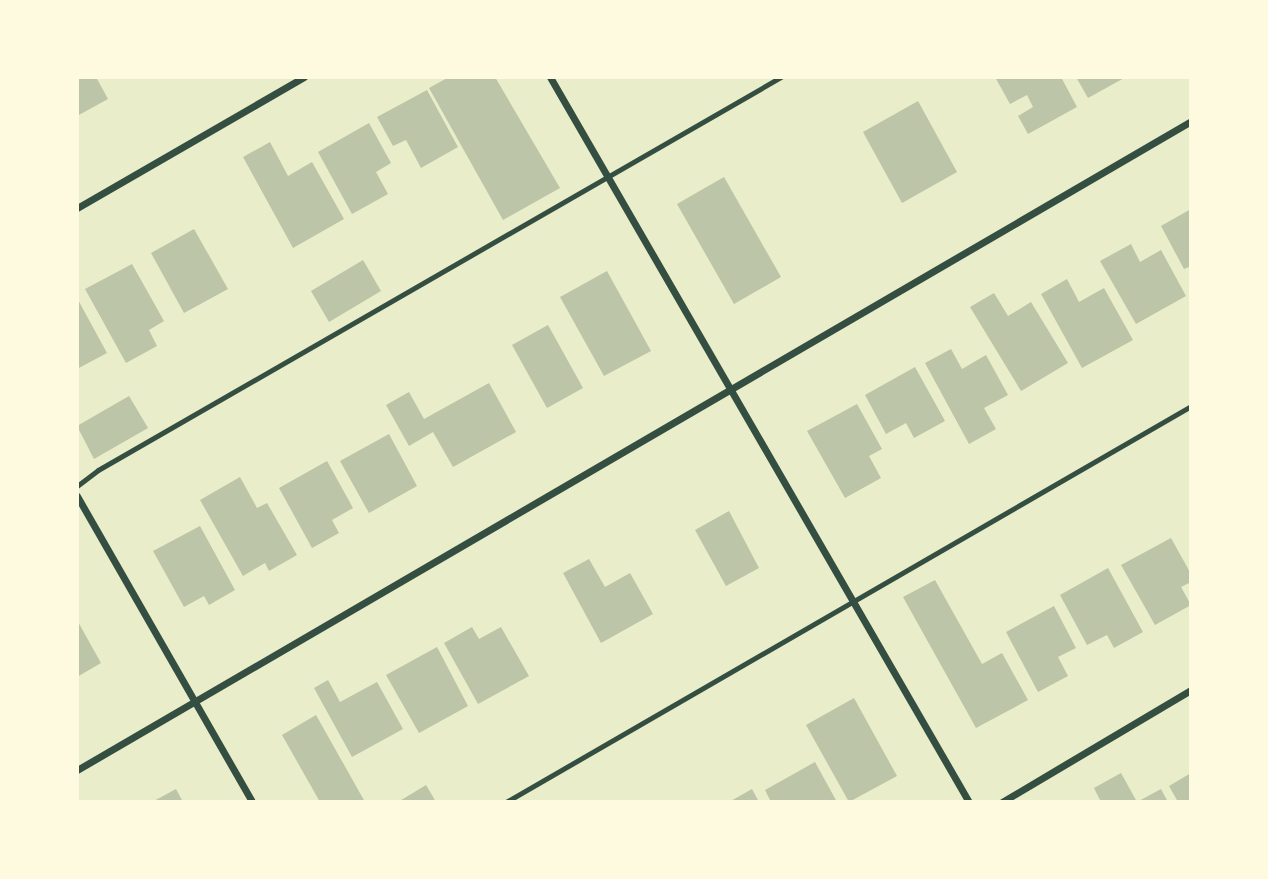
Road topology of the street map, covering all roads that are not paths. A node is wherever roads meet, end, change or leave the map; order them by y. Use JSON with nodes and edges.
{"nodes":[{"id":1,"x":304,"y":77,"type":"edge"},
{"id":2,"x":550,"y":77,"type":"edge"},
{"id":3,"x":781,"y":77,"type":"edge"},
{"id":4,"x":1191,"y":121,"type":"edge"},
{"id":5,"x":607,"y":177,"type":"junction"},
{"id":6,"x":77,"y":208,"type":"edge"},
{"id":7,"x":731,"y":391,"type":"junction"},
{"id":8,"x":1191,"y":406,"type":"edge"},
{"id":9,"x":77,"y":486,"type":"edge"},
{"id":10,"x":77,"y":496,"type":"edge"},
{"id":11,"x":853,"y":601,"type":"junction"},
{"id":12,"x":1191,"y":690,"type":"edge"},
{"id":13,"x":195,"y":702,"type":"junction"},
{"id":14,"x":77,"y":770,"type":"edge"},
{"id":15,"x":252,"y":802,"type":"edge"},
{"id":16,"x":506,"y":802,"type":"edge"},
{"id":17,"x":969,"y":802,"type":"edge"},
{"id":18,"x":1002,"y":802,"type":"edge"}],
"edges":[{"from":1,"to":6,"type":"street"},
{"from":2,"to":5,"type":"street"},
{"from":3,"to":5,"type":"lane"},
{"from":4,"to":7,"type":"street"},
{"from":5,"to":7,"type":"street"},
{"from":5,"to":9,"type":"lane"},
{"from":7,"to":11,"type":"street"},
{"from":7,"to":13,"type":"street"},
{"from":8,"to":11,"type":"lane"},
{"from":10,"to":13,"type":"street"},
{"from":11,"to":16,"type":"lane"},
{"from":11,"to":17,"type":"street"},
{"from":12,"to":18,"type":"street"},
{"from":13,"to":14,"type":"street"},
{"from":13,"to":15,"type":"street"}]}
